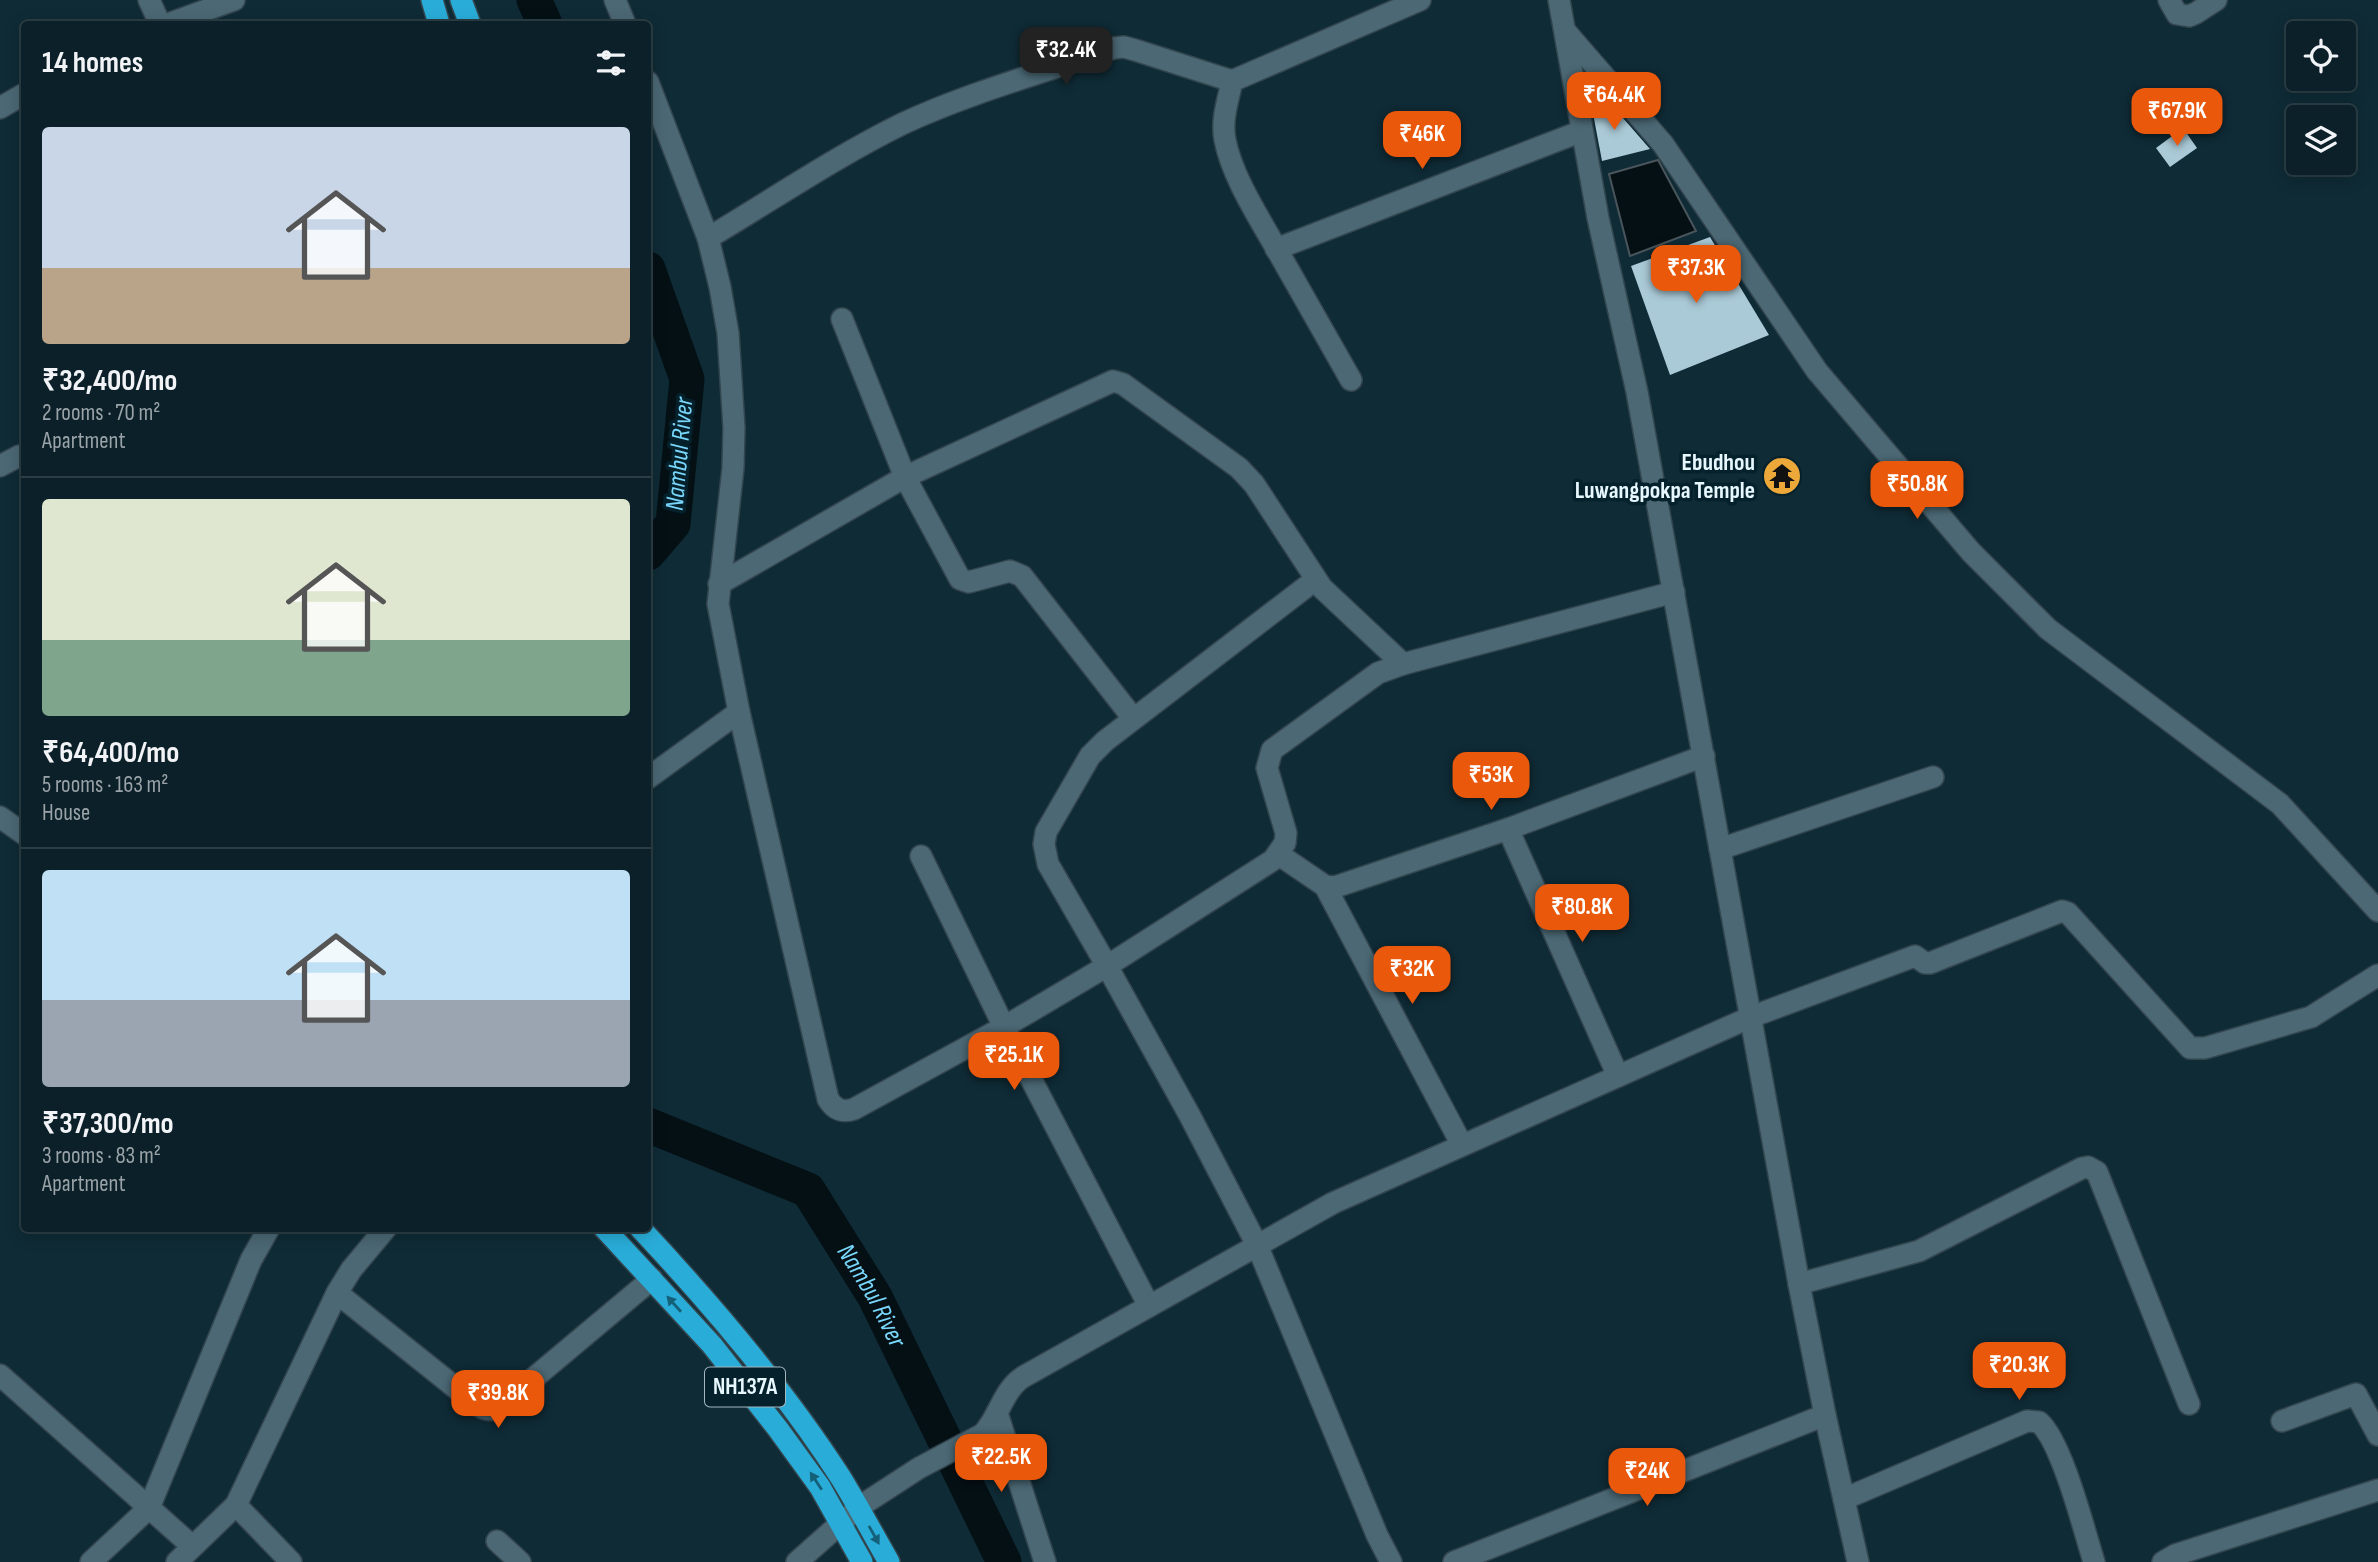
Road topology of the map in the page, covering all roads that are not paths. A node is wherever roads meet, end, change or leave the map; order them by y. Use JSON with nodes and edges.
{"nodes":[{"id":1,"x":149,"y":0,"type":"edge"},
{"id":2,"x":233,"y":0,"type":"edge"},
{"id":3,"x":432,"y":0,"type":"edge"},
{"id":4,"x":461,"y":0,"type":"edge"},
{"id":5,"x":615,"y":0,"type":"edge"},
{"id":6,"x":1420,"y":0,"type":"edge"},
{"id":7,"x":1559,"y":0,"type":"edge"},
{"id":8,"x":2169,"y":0,"type":"edge"},
{"id":9,"x":2216,"y":0,"type":"edge"},
{"id":10,"x":159,"y":21,"type":"edge"},
{"id":11,"x":176,"y":21,"type":"edge"},
{"id":12,"x":438,"y":21,"type":"edge"},
{"id":13,"x":469,"y":21,"type":"edge"},
{"id":14,"x":624,"y":21,"type":"edge"},
{"id":15,"x":1563,"y":29,"type":"junction"},
{"id":16,"x":1232,"y":81,"type":"junction"},
{"id":17,"x":651,"y":90,"type":"edge"},
{"id":18,"x":21,"y":96,"type":"edge"},
{"id":19,"x":0,"y":108,"type":"edge"},
{"id":20,"x":1582,"y":131,"type":"junction"},
{"id":21,"x":708,"y":238,"type":"junction"},
{"id":22,"x":1276,"y":249,"type":"junction"},
{"id":23,"x":842,"y":319,"type":"dead end"},
{"id":24,"x":1351,"y":380,"type":"dead end"},
{"id":25,"x":21,"y":456,"type":"edge"},
{"id":26,"x":0,"y":466,"type":"edge"},
{"id":27,"x":905,"y":477,"type":"junction"},
{"id":28,"x":1315,"y":580,"type":"junction"},
{"id":29,"x":719,"y":584,"type":"junction"},
{"id":30,"x":1674,"y":592,"type":"junction"},
{"id":31,"x":1403,"y":664,"type":"junction"},
{"id":32,"x":739,"y":712,"type":"junction"},
{"id":33,"x":1133,"y":718,"type":"junction"},
{"id":34,"x":1704,"y":756,"type":"junction"},
{"id":35,"x":651,"y":776,"type":"edge"},
{"id":36,"x":1933,"y":777,"type":"dead end"},
{"id":37,"x":1,"y":819,"type":"edge"},
{"id":38,"x":1507,"y":829,"type":"junction"},
{"id":39,"x":21,"y":832,"type":"edge"},
{"id":40,"x":1720,"y":849,"type":"junction"},
{"id":41,"x":1278,"y":854,"type":"junction"},
{"id":42,"x":921,"y":856,"type":"dead end"},
{"id":43,"x":1325,"y":886,"type":"junction"},
{"id":44,"x":2378,"y":911,"type":"edge"},
{"id":45,"x":1107,"y":965,"type":"junction"},
{"id":46,"x":2378,"y":975,"type":"edge"},
{"id":47,"x":1751,"y":1017,"type":"junction"},
{"id":48,"x":1004,"y":1027,"type":"junction"},
{"id":49,"x":1618,"y":1076,"type":"junction"},
{"id":50,"x":1462,"y":1145,"type":"junction"},
{"id":51,"x":267,"y":1232,"type":"edge"},
{"id":52,"x":383,"y":1232,"type":"edge"},
{"id":53,"x":608,"y":1232,"type":"edge"},
{"id":54,"x":643,"y":1232,"type":"edge"},
{"id":55,"x":1257,"y":1245,"type":"junction"},
{"id":56,"x":652,"y":1279,"type":"junction"},
{"id":57,"x":1799,"y":1284,"type":"junction"},
{"id":58,"x":337,"y":1293,"type":"junction"},
{"id":59,"x":1149,"y":1306,"type":"junction"},
{"id":60,"x":0,"y":1376,"type":"edge"},
{"id":61,"x":2189,"y":1404,"type":"dead end"},
{"id":62,"x":997,"y":1413,"type":"junction"},
{"id":63,"x":1825,"y":1415,"type":"junction"},
{"id":64,"x":2283,"y":1420,"type":"dead end"},
{"id":65,"x":2378,"y":1435,"type":"edge"},
{"id":66,"x":2378,"y":1490,"type":"edge"},
{"id":67,"x":1844,"y":1499,"type":"junction"},
{"id":68,"x":236,"y":1505,"type":"junction"},
{"id":69,"x":859,"y":1507,"type":"junction"},
{"id":70,"x":149,"y":1508,"type":"junction"},
{"id":71,"x":841,"y":1524,"type":"junction"},
{"id":72,"x":497,"y":1541,"type":"dead end"},
{"id":73,"x":192,"y":1546,"type":"junction"},
{"id":74,"x":91,"y":1562,"type":"edge"},
{"id":75,"x":177,"y":1562,"type":"edge"},
{"id":76,"x":291,"y":1562,"type":"edge"},
{"id":77,"x":520,"y":1562,"type":"edge"},
{"id":78,"x":797,"y":1562,"type":"edge"},
{"id":79,"x":862,"y":1562,"type":"edge"},
{"id":80,"x":889,"y":1562,"type":"edge"},
{"id":81,"x":1045,"y":1562,"type":"edge"},
{"id":82,"x":1391,"y":1562,"type":"edge"},
{"id":83,"x":1454,"y":1562,"type":"edge"},
{"id":84,"x":1858,"y":1562,"type":"edge"},
{"id":85,"x":2094,"y":1562,"type":"edge"},
{"id":86,"x":2163,"y":1562,"type":"edge"}],
"edges":[{"from":1,"to":10,"type":"street"},
{"from":2,"to":11,"type":"street"},
{"from":3,"to":12,"type":"highway"},
{"from":4,"to":13,"type":"highway"},
{"from":5,"to":14,"type":"street"},
{"from":6,"to":16,"type":"street"},
{"from":7,"to":15,"type":"street"},
{"from":8,"to":9,"type":"street"},
{"from":15,"to":20,"type":"street"},
{"from":15,"to":44,"type":"street"},
{"from":16,"to":21,"type":"street"},
{"from":16,"to":22,"type":"street"},
{"from":17,"to":21,"type":"street"},
{"from":18,"to":19,"type":"street"},
{"from":20,"to":22,"type":"street"},
{"from":20,"to":30,"type":"street"},
{"from":21,"to":29,"type":"street"},
{"from":22,"to":24,"type":"street"},
{"from":23,"to":27,"type":"street"},
{"from":25,"to":26,"type":"street"},
{"from":27,"to":28,"type":"street"},
{"from":27,"to":29,"type":"street"},
{"from":27,"to":33,"type":"street"},
{"from":28,"to":31,"type":"street"},
{"from":28,"to":33,"type":"street"},
{"from":29,"to":32,"type":"street"},
{"from":30,"to":31,"type":"street"},
{"from":30,"to":34,"type":"street"},
{"from":31,"to":41,"type":"street"},
{"from":32,"to":35,"type":"street"},
{"from":32,"to":48,"type":"street"},
{"from":33,"to":45,"type":"street"},
{"from":34,"to":38,"type":"street"},
{"from":34,"to":40,"type":"street"},
{"from":36,"to":40,"type":"street"},
{"from":37,"to":39,"type":"street"},
{"from":38,"to":43,"type":"street"},
{"from":38,"to":49,"type":"street"},
{"from":40,"to":47,"type":"street"},
{"from":41,"to":43,"type":"street"},
{"from":41,"to":45,"type":"street"},
{"from":42,"to":48,"type":"street"},
{"from":43,"to":50,"type":"street"},
{"from":45,"to":48,"type":"street"},
{"from":45,"to":55,"type":"street"},
{"from":46,"to":47,"type":"street"},
{"from":47,"to":49,"type":"street"},
{"from":47,"to":57,"type":"street"},
{"from":48,"to":59,"type":"street"},
{"from":49,"to":50,"type":"street"},
{"from":50,"to":55,"type":"street"},
{"from":51,"to":70,"type":"street"},
{"from":52,"to":58,"type":"street"},
{"from":53,"to":56,"type":"highway","number":"NH137A"},
{"from":54,"to":69,"type":"highway","number":"NH137A"},
{"from":55,"to":59,"type":"street"},
{"from":55,"to":82,"type":"street"},
{"from":56,"to":58,"type":"street"},
{"from":71,"to":56,"type":"highway","number":"NH137A","one_way":true},
{"from":57,"to":61,"type":"street"},
{"from":57,"to":63,"type":"street"},
{"from":58,"to":68,"type":"street"},
{"from":59,"to":62,"type":"street"},
{"from":60,"to":70,"type":"street"},
{"from":62,"to":69,"type":"street"},
{"from":62,"to":81,"type":"street"},
{"from":63,"to":67,"type":"street"},
{"from":63,"to":83,"type":"street"},
{"from":64,"to":65,"type":"street"},
{"from":66,"to":86,"type":"street"},
{"from":67,"to":84,"type":"street"},
{"from":67,"to":85,"type":"street"},
{"from":68,"to":73,"type":"street"},
{"from":68,"to":76,"type":"street"},
{"from":69,"to":71,"type":"street"},
{"from":69,"to":80,"type":"highway","number":"NH137A","one_way":true},
{"from":70,"to":73,"type":"street"},
{"from":70,"to":74,"type":"street"},
{"from":71,"to":78,"type":"street"},
{"from":71,"to":79,"type":"highway","number":"NH137A"},
{"from":72,"to":77,"type":"street"},
{"from":73,"to":75,"type":"street"}]}
